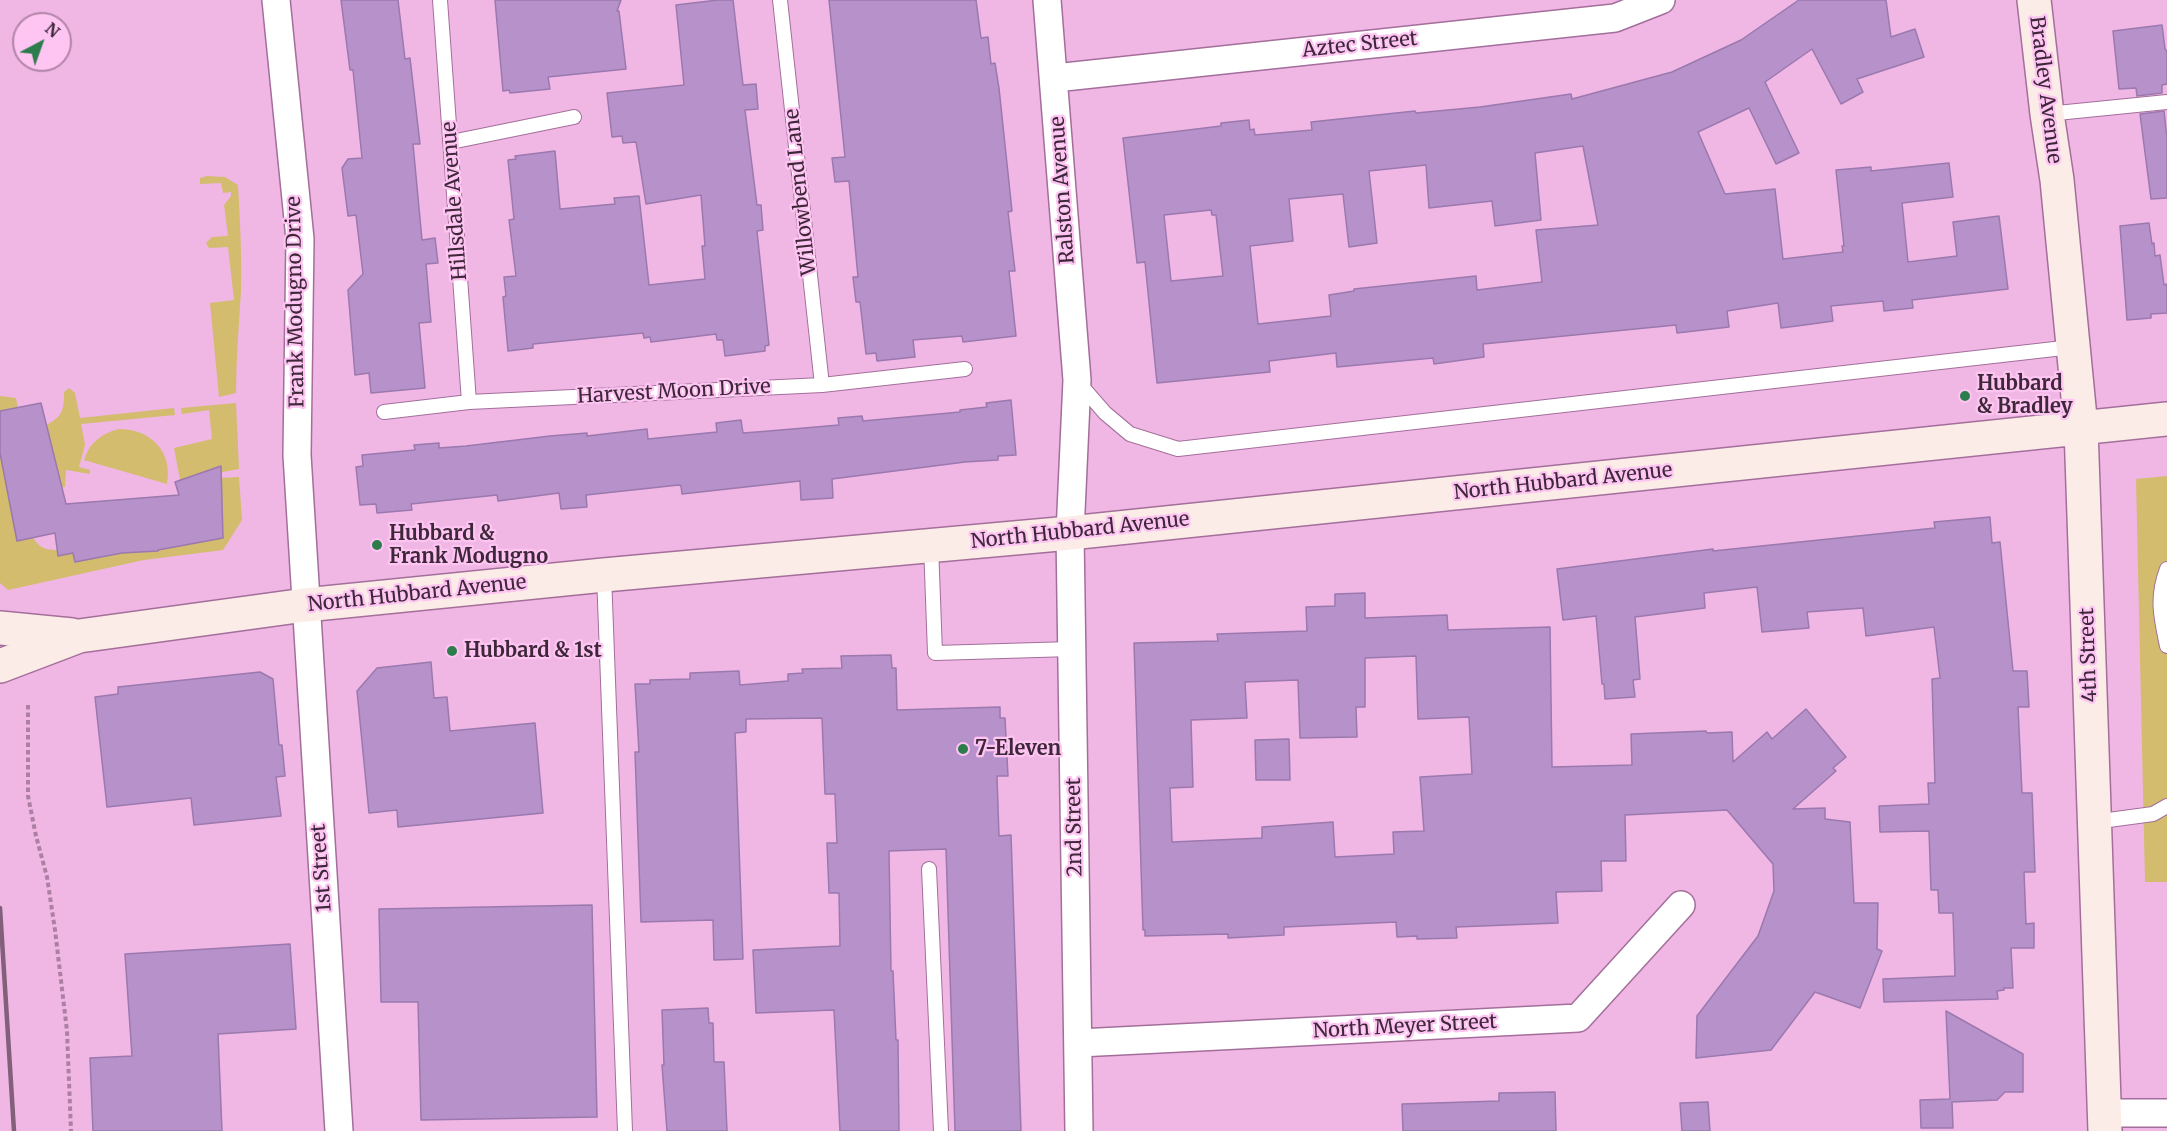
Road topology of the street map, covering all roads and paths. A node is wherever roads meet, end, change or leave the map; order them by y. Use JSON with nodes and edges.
{"nodes":[{"id":1,"x":276,"y":0,"type":"edge"},
{"id":2,"x":440,"y":0,"type":"edge"},
{"id":3,"x":780,"y":0,"type":"edge"},
{"id":4,"x":1047,"y":0,"type":"edge"},
{"id":5,"x":1661,"y":0,"type":"edge"},
{"id":6,"x":2034,"y":0,"type":"edge"},
{"id":7,"x":1054,"y":78,"type":"junction"},
{"id":8,"x":2167,"y":102,"type":"edge"},
{"id":9,"x":2047,"y":114,"type":"junction"},
{"id":10,"x":574,"y":117,"type":"dead end"},
{"id":11,"x":451,"y":142,"type":"junction"},
{"id":12,"x":2057,"y":180,"type":"joint"},
{"id":13,"x":2072,"y":347,"type":"junction"},
{"id":14,"x":965,"y":369,"type":"dead end"},
{"id":15,"x":1077,"y":380,"type":"junction"},
{"id":16,"x":822,"y":385,"type":"junction"},
{"id":17,"x":469,"y":402,"type":"junction"},
{"id":18,"x":384,"y":412,"type":"dead end"},
{"id":19,"x":2167,"y":419,"type":"edge"},
{"id":20,"x":2081,"y":428,"type":"junction"},
{"id":21,"x":1070,"y":533,"type":"junction"},
{"id":22,"x":931,"y":545,"type":"junction"},
{"id":23,"x":2167,"y":569,"type":"edge"},
{"id":24,"x":604,"y":575,"type":"junction"},
{"id":25,"x":305,"y":605,"type":"junction"},
{"id":26,"x":0,"y":628,"type":"edge"},
{"id":27,"x":79,"y":636,"type":"junction"},
{"id":28,"x":2167,"y":646,"type":"edge"},
{"id":29,"x":1072,"y":649,"type":"junction"},
{"id":30,"x":0,"y":666,"type":"edge"},
{"id":31,"x":28,"y":705,"type":"dead end"},
{"id":32,"x":2167,"y":806,"type":"edge"},
{"id":33,"x":2094,"y":822,"type":"junction"},
{"id":34,"x":929,"y":869,"type":"dead end"},
{"id":35,"x":1681,"y":905,"type":"dead end"},
{"id":36,"x":1079,"y":1043,"type":"junction"},
{"id":37,"x":2167,"y":1113,"type":"edge"},
{"id":38,"x":2104,"y":1122,"type":"edge"},
{"id":39,"x":71,"y":1131,"type":"edge"},
{"id":40,"x":339,"y":1131,"type":"edge"},
{"id":41,"x":625,"y":1131,"type":"edge"},
{"id":42,"x":941,"y":1131,"type":"edge"},
{"id":43,"x":1079,"y":1131,"type":"edge"}],
"edges":[{"from":1,"to":25,"type":"street","name":"Frank Modugno Drive"},
{"from":2,"to":11,"type":"lane","name":"Hillsdale Avenue"},
{"from":3,"to":16,"type":"lane","name":"Willowbend Lane"},
{"from":4,"to":7,"type":"street","name":"Ralston Avenue"},
{"from":5,"to":7,"type":"street","name":"Aztec Street"},
{"from":6,"to":9,"type":"main road","name":"Bradley Avenue"},
{"from":7,"to":15,"type":"street","name":"Ralston Avenue"},
{"from":8,"to":9,"type":"lane"},
{"from":9,"to":12,"type":"main road","name":"Bradley Avenue"},
{"from":10,"to":11,"type":"lane"},
{"from":11,"to":17,"type":"lane","name":"Hillsdale Avenue"},
{"from":12,"to":13,"type":"main road","name":"4th Street"},
{"from":13,"to":15,"type":"lane"},
{"from":13,"to":20,"type":"main road","name":"4th Street"},
{"from":14,"to":16,"type":"lane","name":"Harvest Moon Drive"},
{"from":15,"to":21,"type":"street","name":"2nd Street"},
{"from":16,"to":17,"type":"lane","name":"Harvest Moon Drive"},
{"from":17,"to":18,"type":"lane","name":"Harvest Moon Drive"},
{"from":19,"to":20,"type":"main road","name":"North Hubbard Avenue"},
{"from":20,"to":21,"type":"main road","name":"North Hubbard Avenue"},
{"from":20,"to":33,"type":"main road","name":"4th Street"},
{"from":21,"to":22,"type":"main road","name":"North Hubbard Avenue"},
{"from":21,"to":29,"type":"street","name":"2nd Street"},
{"from":22,"to":24,"type":"main road","name":"North Hubbard Avenue"},
{"from":22,"to":29,"type":"lane"},
{"from":23,"to":28,"type":"lane"},
{"from":24,"to":25,"type":"main road","name":"North Hubbard Avenue"},
{"from":24,"to":41,"type":"lane"},
{"from":25,"to":27,"type":"main road","name":"North Hubbard Avenue"},
{"from":25,"to":40,"type":"street","name":"1st Street"},
{"from":26,"to":27,"type":"main road","name":"North Hubbard Avenue"},
{"from":27,"to":30,"type":"main road","name":"North Hubbard Avenue"},
{"from":29,"to":36,"type":"street","name":"2nd Street"},
{"from":31,"to":39,"type":"path"},
{"from":32,"to":33,"type":"lane"},
{"from":33,"to":38,"type":"main road","name":"4th Street"},
{"from":34,"to":42,"type":"lane"},
{"from":35,"to":36,"type":"street","name":"North Meyer Street"},
{"from":36,"to":43,"type":"street","name":"2nd Street"},
{"from":37,"to":38,"type":"street"}]}
